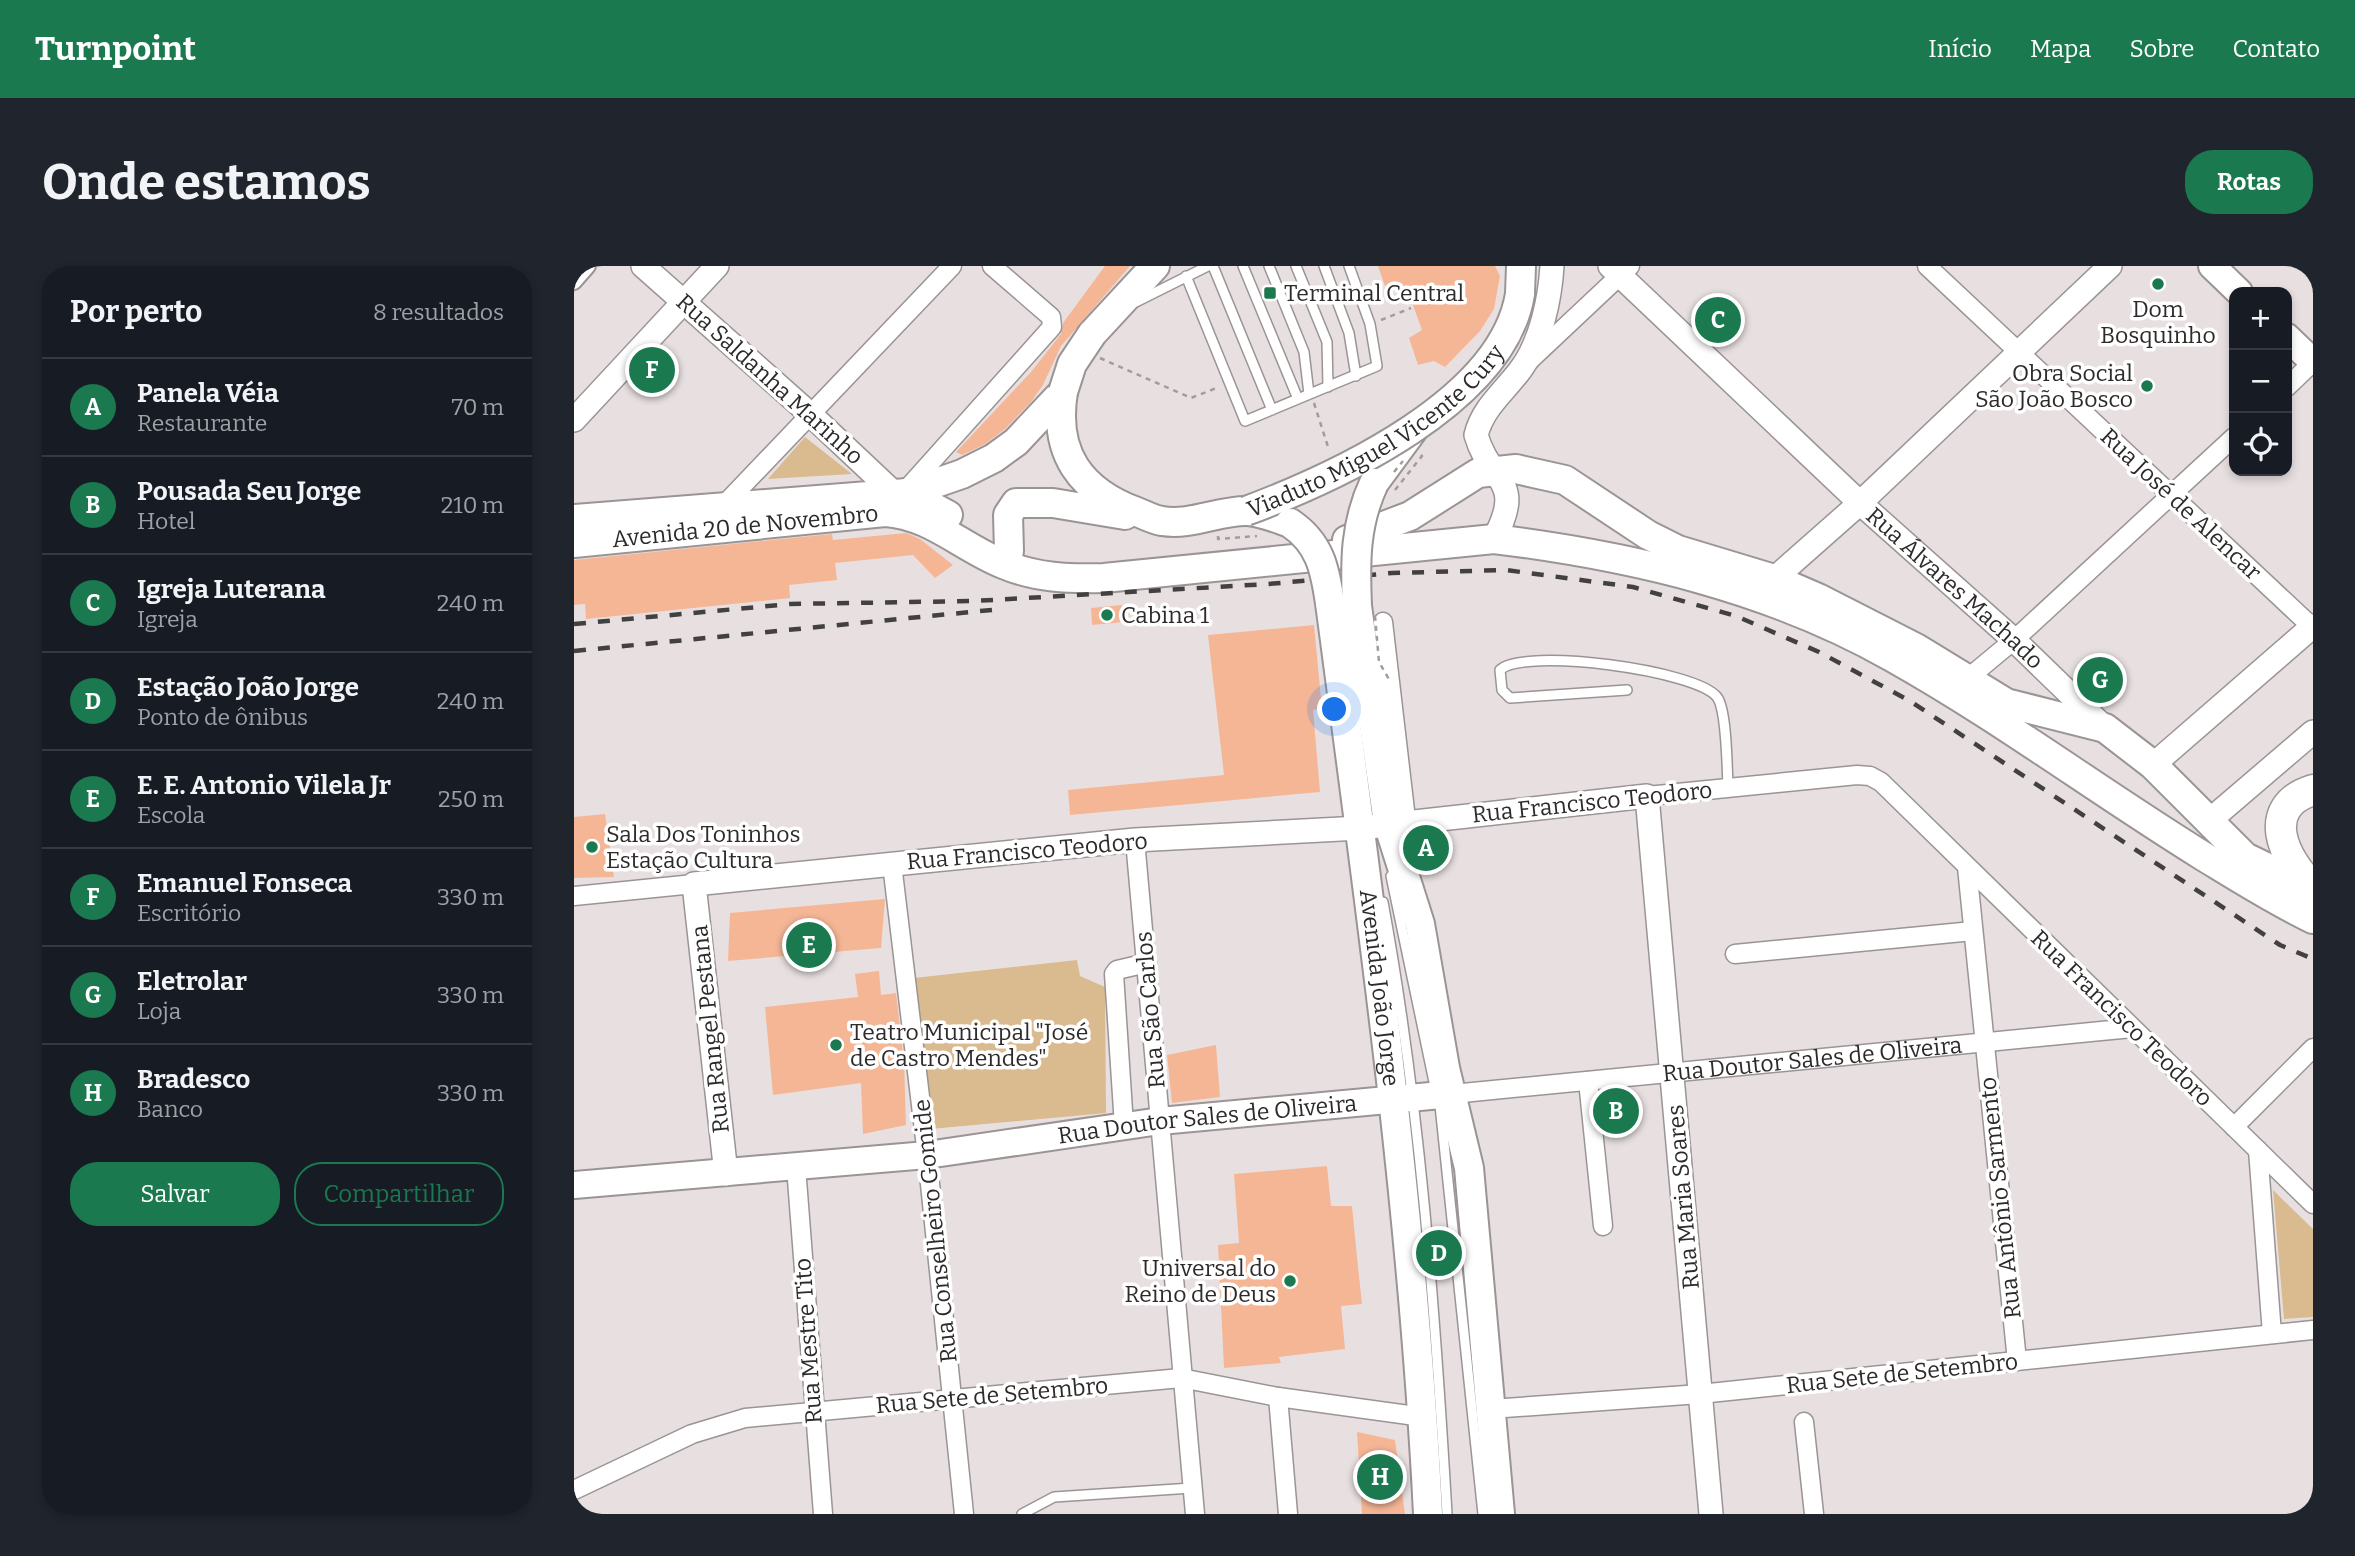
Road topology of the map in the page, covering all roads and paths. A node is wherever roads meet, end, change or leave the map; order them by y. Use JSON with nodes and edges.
{"nodes":[{"id":1,"x":588,"y":266,"type":"edge"},
{"id":2,"x":643,"y":266,"type":"edge"},
{"id":3,"x":717,"y":266,"type":"edge"},
{"id":4,"x":952,"y":266,"type":"edge"},
{"id":5,"x":992,"y":266,"type":"edge"},
{"id":6,"x":1211,"y":266,"type":"edge"},
{"id":7,"x":1243,"y":266,"type":"edge"},
{"id":8,"x":1269,"y":266,"type":"edge"},
{"id":9,"x":1296,"y":266,"type":"edge"},
{"id":10,"x":1324,"y":266,"type":"edge"},
{"id":11,"x":1349,"y":266,"type":"edge"},
{"id":12,"x":1552,"y":266,"type":"edge"},
{"id":13,"x":1927,"y":266,"type":"edge"},
{"id":14,"x":2110,"y":266,"type":"edge"},
{"id":15,"x":2212,"y":266,"type":"edge"},
{"id":16,"x":1153,"y":267,"type":"edge"},
{"id":17,"x":1620,"y":269,"type":"edge"},
{"id":18,"x":1186,"y":276,"type":"junction"},
{"id":19,"x":1518,"y":279,"type":"edge"},
{"id":20,"x":574,"y":282,"type":"edge"},
{"id":21,"x":2234,"y":287,"type":"edge"},
{"id":22,"x":684,"y":302,"type":"junction"},
{"id":23,"x":1411,"y":308,"type":"dead end"},
{"id":24,"x":1387,"y":318,"type":"dead end"},
{"id":25,"x":2292,"y":342,"type":"edge"},
{"id":26,"x":1091,"y":344,"type":"junction"},
{"id":27,"x":2018,"y":354,"type":"junction"},
{"id":28,"x":2313,"y":362,"type":"edge"},
{"id":29,"x":1522,"y":368,"type":"junction"},
{"id":30,"x":1356,"y":376,"type":"junction"},
{"id":31,"x":2292,"y":382,"type":"edge"},
{"id":32,"x":1328,"y":387,"type":"junction"},
{"id":33,"x":1063,"y":392,"type":"junction"},
{"id":34,"x":1310,"y":394,"type":"junction"},
{"id":35,"x":1191,"y":398,"type":"dead end"},
{"id":36,"x":1298,"y":399,"type":"junction"},
{"id":37,"x":1272,"y":410,"type":"junction"},
{"id":38,"x":810,"y":414,"type":"junction"},
{"id":39,"x":574,"y":420,"type":"edge"},
{"id":40,"x":1324,"y":436,"type":"dead end"},
{"id":41,"x":1413,"y":440,"type":"junction"},
{"id":42,"x":2229,"y":442,"type":"edge"},
{"id":43,"x":1404,"y":459,"type":"dead end"},
{"id":44,"x":1494,"y":469,"type":"junction"},
{"id":45,"x":1387,"y":479,"type":"dead end"},
{"id":46,"x":2173,"y":495,"type":"junction"},
{"id":47,"x":905,"y":499,"type":"junction"},
{"id":48,"x":1388,"y":499,"type":"dead end"},
{"id":49,"x":1860,"y":503,"type":"junction"},
{"id":50,"x":724,"y":505,"type":"junction"},
{"id":51,"x":1246,"y":511,"type":"junction"},
{"id":52,"x":574,"y":519,"type":"edge"},
{"id":53,"x":1162,"y":522,"type":"junction"},
{"id":54,"x":1494,"y":539,"type":"junction"},
{"id":55,"x":574,"y":543,"type":"edge"},
{"id":56,"x":1009,"y":551,"type":"junction"},
{"id":57,"x":1774,"y":579,"type":"junction"},
{"id":58,"x":1361,"y":610,"type":"junction"},
{"id":59,"x":2313,"y":627,"type":"edge"},
{"id":60,"x":2014,"y":640,"type":"junction"},
{"id":61,"x":1966,"y":679,"type":"junction"},
{"id":62,"x":1390,"y":681,"type":"junction"},
{"id":63,"x":1627,"y":690,"type":"dead end"},
{"id":64,"x":2100,"y":726,"type":"junction"},
{"id":65,"x":2313,"y":732,"type":"edge"},
{"id":66,"x":2153,"y":765,"type":"junction"},
{"id":67,"x":2072,"y":773,"type":"junction"},
{"id":68,"x":1728,"y":788,"type":"junction"},
{"id":69,"x":2313,"y":790,"type":"edge"},
{"id":70,"x":1647,"y":796,"type":"junction"},
{"id":71,"x":2209,"y":821,"type":"junction"},
{"id":72,"x":1397,"y":823,"type":"junction"},
{"id":73,"x":1360,"y":828,"type":"junction"},
{"id":74,"x":1135,"y":840,"type":"junction"},
{"id":75,"x":1375,"y":862,"type":"dead end"},
{"id":76,"x":892,"y":864,"type":"junction"},
{"id":77,"x":1967,"y":867,"type":"junction"},
{"id":78,"x":694,"y":884,"type":"junction"},
{"id":79,"x":1380,"y":887,"type":"dead end"},
{"id":80,"x":2313,"y":888,"type":"edge"},
{"id":81,"x":574,"y":896,"type":"edge"},
{"id":82,"x":2313,"y":919,"type":"edge"},
{"id":83,"x":1973,"y":932,"type":"junction"},
{"id":84,"x":1735,"y":954,"type":"dead end"},
{"id":85,"x":1147,"y":963,"type":"junction"},
{"id":86,"x":2132,"y":1028,"type":"junction"},
{"id":87,"x":1984,"y":1040,"type":"junction"},
{"id":88,"x":2313,"y":1048,"type":"edge"},
{"id":89,"x":1672,"y":1075,"type":"junction"},
{"id":90,"x":1588,"y":1082,"type":"junction"},
{"id":91,"x":1430,"y":1090,"type":"junction"},
{"id":92,"x":1160,"y":1121,"type":"junction"},
{"id":93,"x":1124,"y":1126,"type":"junction"},
{"id":94,"x":2234,"y":1127,"type":"junction"},
{"id":95,"x":2258,"y":1150,"type":"junction"},
{"id":96,"x":927,"y":1155,"type":"junction"},
{"id":97,"x":796,"y":1167,"type":"junction"},
{"id":98,"x":726,"y":1174,"type":"junction"},
{"id":99,"x":574,"y":1185,"type":"edge"},
{"id":100,"x":2313,"y":1204,"type":"edge"},
{"id":101,"x":1602,"y":1226,"type":"dead end"},
{"id":102,"x":2313,"y":1330,"type":"edge"},
{"id":103,"x":2272,"y":1334,"type":"junction"},
{"id":104,"x":2017,"y":1361,"type":"junction"},
{"id":105,"x":1181,"y":1378,"type":"junction"},
{"id":106,"x":1700,"y":1394,"type":"junction"},
{"id":107,"x":1278,"y":1397,"type":"junction"},
{"id":108,"x":954,"y":1399,"type":"junction"},
{"id":109,"x":1491,"y":1409,"type":"junction"},
{"id":110,"x":812,"y":1411,"type":"junction"},
{"id":111,"x":1423,"y":1417,"type":"junction"},
{"id":112,"x":1804,"y":1422,"type":"dead end"},
{"id":113,"x":1192,"y":1488,"type":"junction"},
{"id":114,"x":574,"y":1490,"type":"edge"},
{"id":115,"x":823,"y":1514,"type":"edge"},
{"id":116,"x":964,"y":1514,"type":"edge"},
{"id":117,"x":1022,"y":1514,"type":"edge"},
{"id":118,"x":1195,"y":1514,"type":"edge"},
{"id":119,"x":1288,"y":1514,"type":"edge"},
{"id":120,"x":1428,"y":1514,"type":"edge"},
{"id":121,"x":1447,"y":1514,"type":"edge"},
{"id":122,"x":1483,"y":1514,"type":"edge"},
{"id":123,"x":1500,"y":1514,"type":"edge"},
{"id":124,"x":1710,"y":1514,"type":"edge"},
{"id":125,"x":1814,"y":1514,"type":"edge"}],
"edges":[{"from":1,"to":20,"type":"street"},
{"from":2,"to":22,"type":"street","name":"Rua Saldanha Marinho"},
{"from":3,"to":22,"type":"street"},
{"from":4,"to":38,"type":"street"},
{"from":5,"to":47,"type":"street"},
{"from":6,"to":18,"type":"lane"},
{"from":6,"to":37,"type":"lane"},
{"from":7,"to":36,"type":"lane"},
{"from":8,"to":34,"type":"lane"},
{"from":9,"to":32,"type":"lane"},
{"from":10,"to":30,"type":"lane"},
{"from":11,"to":30,"type":"lane"},
{"from":12,"to":29,"type":"street"},
{"from":13,"to":27,"type":"street","name":"Rua José de Alencar"},
{"from":14,"to":27,"type":"street"},
{"from":15,"to":21,"type":"main road"},
{"from":16,"to":26,"type":"main road","name":"Viaduto Miguel Vicente Cury"},
{"from":17,"to":29,"type":"street"},
{"from":17,"to":49,"type":"street","name":"Rua Álvares Machado"},
{"from":18,"to":26,"type":"lane"},
{"from":18,"to":37,"type":"lane"},
{"from":19,"to":41,"type":"main road","name":"Viaduto Miguel Vicente Cury","bridge":true},
{"from":22,"to":38,"type":"street","name":"Rua Saldanha Marinho"},
{"from":22,"to":39,"type":"street"},
{"from":23,"to":24,"type":"path"},
{"from":25,"to":28,"type":"main road"},
{"from":26,"to":33,"type":"main road","name":"Viaduto Miguel Vicente Cury","bridge":true},
{"from":26,"to":35,"type":"path"},
{"from":27,"to":46,"type":"street","name":"Rua José de Alencar"},
{"from":27,"to":49,"type":"street"},
{"from":28,"to":31,"type":"street"},
{"from":29,"to":44,"type":"street"},
{"from":30,"to":32,"type":"lane"},
{"from":32,"to":34,"type":"lane"},
{"from":33,"to":47,"type":"main road"},
{"from":33,"to":53,"type":"main road","name":"Viaduto Miguel Vicente Cury"},
{"from":34,"to":36,"type":"lane"},
{"from":34,"to":40,"type":"path"},
{"from":36,"to":37,"type":"lane"},
{"from":38,"to":47,"type":"street","name":"Rua Saldanha Marinho"},
{"from":38,"to":50,"type":"street"},
{"from":41,"to":48,"type":"path","bridge":true},
{"from":41,"to":51,"type":"main road","name":"Viaduto Miguel Vicente Cury","bridge":true},
{"from":41,"to":58,"type":"main road","name":"Avenida João Jorge","bridge":true},
{"from":42,"to":46,"type":"street"},
{"from":43,"to":45,"type":"path","bridge":true},
{"from":44,"to":54,"type":"street"},
{"from":44,"to":56,"type":"main road"},
{"from":44,"to":57,"type":"main road"},
{"from":46,"to":59,"type":"street","name":"Rua José de Alencar"},
{"from":46,"to":60,"type":"street"},
{"from":47,"to":50,"type":"main road","name":"Avenida 20 de Novembro"},
{"from":47,"to":54,"type":"main road"},
{"from":47,"to":55,"type":"main road","name":"Avenida 20 de Novembro"},
{"from":47,"to":56,"type":"main road"},
{"from":49,"to":57,"type":"street"},
{"from":49,"to":60,"type":"street","name":"Rua Álvares Machado"},
{"from":50,"to":52,"type":"main road","name":"Avenida 20 de Novembro"},
{"from":51,"to":53,"type":"main road","name":"Viaduto Miguel Vicente Cury"},
{"from":51,"to":58,"type":"main road","name":"Avenida João Jorge","bridge":true},
{"from":53,"to":56,"type":"main road"},
{"from":54,"to":67,"type":"main road"},
{"from":57,"to":61,"type":"main road"},
{"from":58,"to":62,"type":"street","name":"Avenida João Jorge"},
{"from":58,"to":62,"type":"path","bridge":true},
{"from":58,"to":72,"type":"main road","name":"Avenida João Jorge"},
{"from":58,"to":73,"type":"main road","name":"Avenida João Jorge"},
{"from":59,"to":66,"type":"street"},
{"from":60,"to":61,"type":"street"},
{"from":60,"to":64,"type":"street","name":"Rua Álvares Machado"},
{"from":61,"to":64,"type":"main road"},
{"from":62,"to":72,"type":"street","name":"Avenida João Jorge"},
{"from":63,"to":68,"type":"lane"},
{"from":64,"to":66,"type":"main road","name":"Rua Álvares Machado"},
{"from":64,"to":67,"type":"main road"},
{"from":65,"to":71,"type":"street"},
{"from":66,"to":71,"type":"main road","name":"Rua Álvares Machado"},
{"from":67,"to":82,"type":"main road"},
{"from":68,"to":70,"type":"street","name":"Rua Francisco Teodoro"},
{"from":68,"to":77,"type":"street","name":"Rua Francisco Teodoro"},
{"from":69,"to":80,"type":"highway"},
{"from":70,"to":72,"type":"street","name":"Rua Francisco Teodoro"},
{"from":70,"to":89,"type":"street","name":"Rua Maria Soares"},
{"from":71,"to":80,"type":"main road","name":"Rua Álvares Machado"},
{"from":72,"to":73,"type":"street","name":"Rua Francisco Teodoro"},
{"from":72,"to":91,"type":"main road","name":"Avenida João Jorge"},
{"from":72,"to":91,"type":"lane"},
{"from":73,"to":74,"type":"street","name":"Rua Francisco Teodoro"},
{"from":73,"to":75,"type":"lane"},
{"from":73,"to":91,"type":"main road","name":"Avenida João Jorge"},
{"from":74,"to":76,"type":"street","name":"Rua Francisco Teodoro"},
{"from":74,"to":85,"type":"street","name":"Rua São Carlos"},
{"from":76,"to":78,"type":"street","name":"Rua Francisco Teodoro"},
{"from":76,"to":96,"type":"street","name":"Rua Conselheiro Gomide"},
{"from":77,"to":83,"type":"street","name":"Rua Antônio Sarmento"},
{"from":77,"to":86,"type":"street","name":"Rua Francisco Teodoro"},
{"from":78,"to":81,"type":"street","name":"Rua Francisco Teodoro"},
{"from":78,"to":98,"type":"street","name":"Rua Rangel Pestana"},
{"from":79,"to":91,"type":"lane"},
{"from":83,"to":84,"type":"street"},
{"from":83,"to":87,"type":"street","name":"Rua Antônio Sarmento"},
{"from":85,"to":92,"type":"street","name":"Rua São Carlos"},
{"from":85,"to":93,"type":"street"},
{"from":86,"to":87,"type":"street","name":"Rua Doutor Sales de Oliveira"},
{"from":86,"to":94,"type":"street","name":"Rua Francisco Teodoro"},
{"from":87,"to":89,"type":"street","name":"Rua Doutor Sales de Oliveira"},
{"from":87,"to":104,"type":"street","name":"Rua Antônio Sarmento"},
{"from":88,"to":94,"type":"street"},
{"from":89,"to":90,"type":"street","name":"Rua Doutor Sales de Oliveira"},
{"from":89,"to":106,"type":"street","name":"Rua Maria Soares"},
{"from":90,"to":91,"type":"street","name":"Rua Doutor Sales de Oliveira"},
{"from":90,"to":101,"type":"street"},
{"from":91,"to":92,"type":"main road","name":"Rua Doutor Sales de Oliveira"},
{"from":91,"to":109,"type":"main road","name":"Avenida João Jorge"},
{"from":91,"to":111,"type":"main road","name":"Avenida João Jorge"},
{"from":91,"to":121,"type":"lane"},
{"from":91,"to":122,"type":"lane"},
{"from":92,"to":93,"type":"main road","name":"Rua Doutor Sales de Oliveira"},
{"from":92,"to":105,"type":"street","name":"Rua São Carlos"},
{"from":93,"to":96,"type":"main road","name":"Rua Doutor Sales de Oliveira"},
{"from":94,"to":95,"type":"street","name":"Rua Francisco Teodoro"},
{"from":95,"to":100,"type":"street","name":"Rua Francisco Teodoro"},
{"from":95,"to":103,"type":"street"},
{"from":96,"to":97,"type":"main road","name":"Rua Doutor Sales de Oliveira"},
{"from":96,"to":108,"type":"street","name":"Rua Conselheiro Gomide"},
{"from":97,"to":98,"type":"main road","name":"Rua Doutor Sales de Oliveira"},
{"from":97,"to":110,"type":"street","name":"Rua Mestre Tito"},
{"from":98,"to":99,"type":"main road","name":"Rua Doutor Sales de Oliveira"},
{"from":102,"to":103,"type":"street","name":"Rua Sete de Setembro"},
{"from":103,"to":104,"type":"street","name":"Rua Sete de Setembro"},
{"from":104,"to":106,"type":"street","name":"Rua Sete de Setembro"},
{"from":105,"to":107,"type":"street","name":"Rua Sete de Setembro"},
{"from":105,"to":108,"type":"street","name":"Rua Sete de Setembro"},
{"from":105,"to":113,"type":"street","name":"Rua São Carlos"},
{"from":106,"to":109,"type":"street","name":"Rua Sete de Setembro"},
{"from":106,"to":124,"type":"street","name":"Rua Maria Soares"},
{"from":107,"to":111,"type":"street","name":"Rua Sete de Setembro"},
{"from":107,"to":119,"type":"street"},
{"from":108,"to":110,"type":"street","name":"Rua Sete de Setembro"},
{"from":108,"to":116,"type":"street","name":"Rua Conselheiro Gomide"},
{"from":109,"to":123,"type":"main road","name":"Avenida João Jorge"},
{"from":110,"to":114,"type":"street","name":"Rua Sete de Setembro"},
{"from":110,"to":115,"type":"street","name":"Rua Mestre Tito"},
{"from":111,"to":120,"type":"main road","name":"Avenida João Jorge"},
{"from":112,"to":125,"type":"street"},
{"from":113,"to":117,"type":"lane"},
{"from":113,"to":118,"type":"street","name":"Rua São Carlos"}]}
